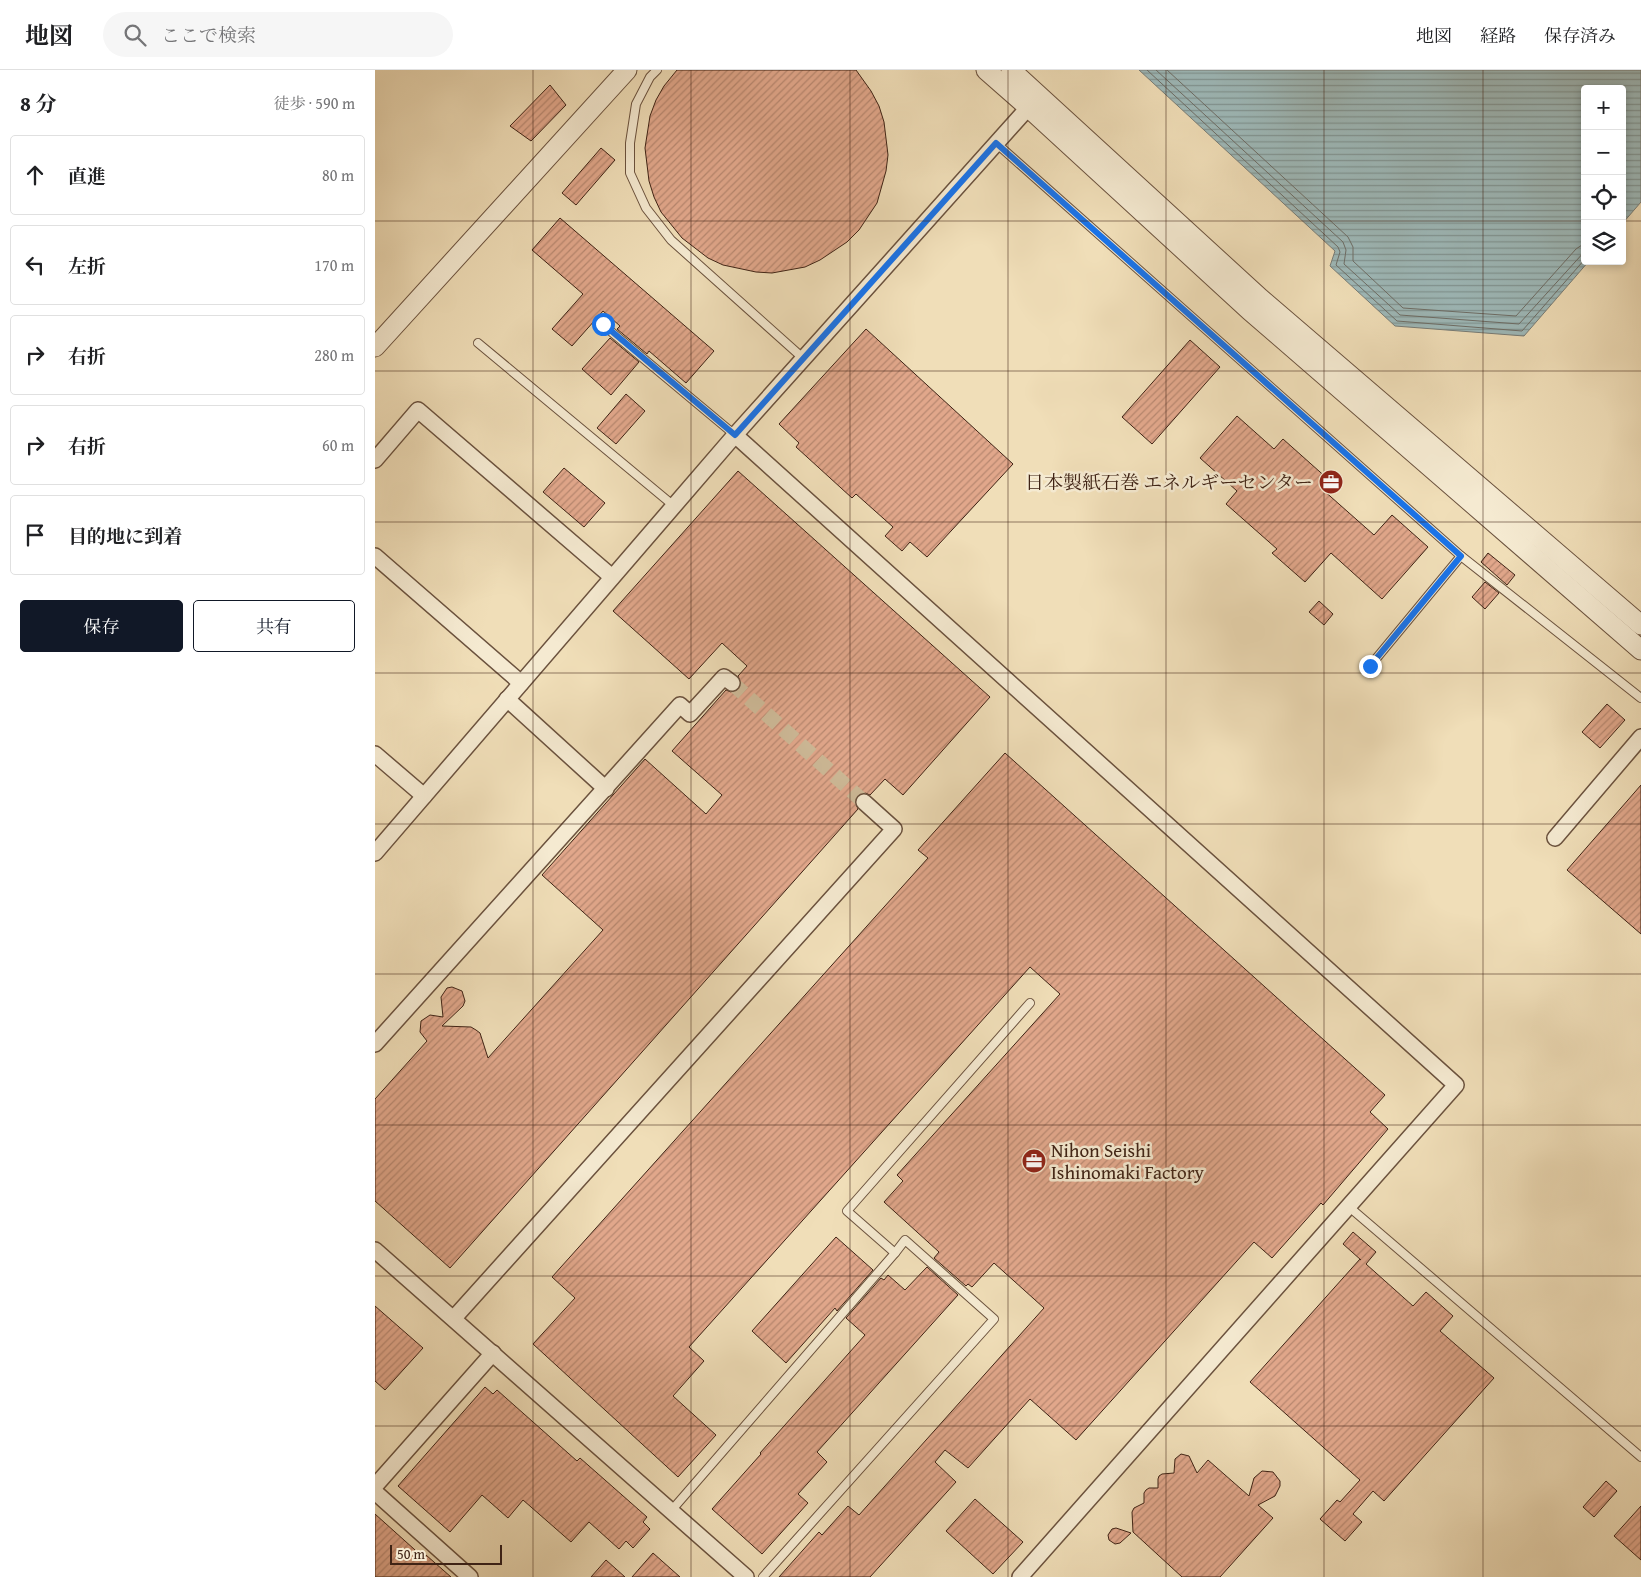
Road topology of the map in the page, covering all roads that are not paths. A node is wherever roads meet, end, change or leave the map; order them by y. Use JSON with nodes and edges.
{"nodes":[{"id":1,"x":627,"y":70,"type":"edge"},
{"id":2,"x":657,"y":70,"type":"edge"},
{"id":3,"x":986,"y":70,"type":"edge"},
{"id":4,"x":1011,"y":70,"type":"edge"},
{"id":5,"x":1033,"y":101,"type":"junction"},
{"id":6,"x":996,"y":143,"type":"junction"},
{"id":7,"x":603,"y":324,"type":"dead end"},
{"id":8,"x":478,"y":343,"type":"dead end"},
{"id":9,"x":375,"y":347,"type":"edge"},
{"id":10,"x":803,"y":359,"type":"junction"},
{"id":11,"x":735,"y":435,"type":"junction"},
{"id":12,"x":375,"y":460,"type":"edge"},
{"id":13,"x":674,"y":506,"type":"junction"},
{"id":14,"x":375,"y":556,"type":"edge"},
{"id":15,"x":1461,"y":556,"type":"junction"},
{"id":16,"x":612,"y":578,"type":"junction"},
{"id":17,"x":1641,"y":624,"type":"edge"},
{"id":18,"x":1641,"y":650,"type":"edge"},
{"id":19,"x":1370,"y":666,"type":"dead end"},
{"id":20,"x":521,"y":683,"type":"junction"},
{"id":21,"x":732,"y":683,"type":"dead end"},
{"id":22,"x":1641,"y":698,"type":"edge"},
{"id":23,"x":507,"y":699,"type":"junction"},
{"id":24,"x":1641,"y":737,"type":"edge"},
{"id":25,"x":375,"y":754,"type":"edge"},
{"id":26,"x":605,"y":788,"type":"junction"},
{"id":27,"x":424,"y":796,"type":"junction"},
{"id":28,"x":864,"y":802,"type":"tunnel mouth"},
{"id":29,"x":1555,"y":838,"type":"dead end"},
{"id":30,"x":376,"y":850,"type":"edge"},
{"id":31,"x":1030,"y":1003,"type":"dead end"},
{"id":32,"x":375,"y":1044,"type":"edge"},
{"id":33,"x":1348,"y":1206,"type":"junction"},
{"id":34,"x":375,"y":1250,"type":"edge"},
{"id":35,"x":895,"y":1253,"type":"junction"},
{"id":36,"x":454,"y":1318,"type":"junction"},
{"id":37,"x":493,"y":1353,"type":"junction"},
{"id":38,"x":1641,"y":1457,"type":"edge"},
{"id":39,"x":375,"y":1486,"type":"edge"},
{"id":40,"x":375,"y":1492,"type":"edge"},
{"id":41,"x":671,"y":1511,"type":"junction"},
{"id":42,"x":470,"y":1577,"type":"edge"},
{"id":43,"x":746,"y":1577,"type":"edge"},
{"id":44,"x":763,"y":1577,"type":"edge"},
{"id":45,"x":1020,"y":1577,"type":"edge"}],
"edges":[{"from":1,"to":9,"type":"street"},
{"from":2,"to":10,"type":"lane"},
{"from":3,"to":5,"type":"street"},
{"from":4,"to":5,"type":"street"},
{"from":5,"to":6,"type":"street"},
{"from":5,"to":17,"type":"street"},
{"from":5,"to":18,"type":"street"},
{"from":6,"to":10,"type":"street"},
{"from":6,"to":15,"type":"lane"},
{"from":7,"to":11,"type":"lane"},
{"from":8,"to":13,"type":"lane"},
{"from":10,"to":11,"type":"street"},
{"from":11,"to":13,"type":"street"},
{"from":11,"to":33,"type":"street"},
{"from":12,"to":16,"type":"street"},
{"from":13,"to":16,"type":"street"},
{"from":14,"to":20,"type":"street"},
{"from":15,"to":19,"type":"lane"},
{"from":15,"to":22,"type":"lane"},
{"from":16,"to":20,"type":"street"},
{"from":20,"to":23,"type":"street"},
{"from":21,"to":26,"type":"street"},
{"from":23,"to":26,"type":"street"},
{"from":23,"to":27,"type":"street"},
{"from":24,"to":29,"type":"street"},
{"from":25,"to":27,"type":"street"},
{"from":26,"to":32,"type":"street"},
{"from":27,"to":30,"type":"street"},
{"from":28,"to":36,"type":"street"},
{"from":31,"to":35,"type":"lane"},
{"from":33,"to":38,"type":"lane"},
{"from":33,"to":45,"type":"street"},
{"from":34,"to":36,"type":"street"},
{"from":35,"to":41,"type":"lane"},
{"from":35,"to":44,"type":"lane"},
{"from":36,"to":37,"type":"street"},
{"from":37,"to":39,"type":"street"},
{"from":37,"to":41,"type":"street"},
{"from":40,"to":42,"type":"street"},
{"from":41,"to":43,"type":"street"}]}
